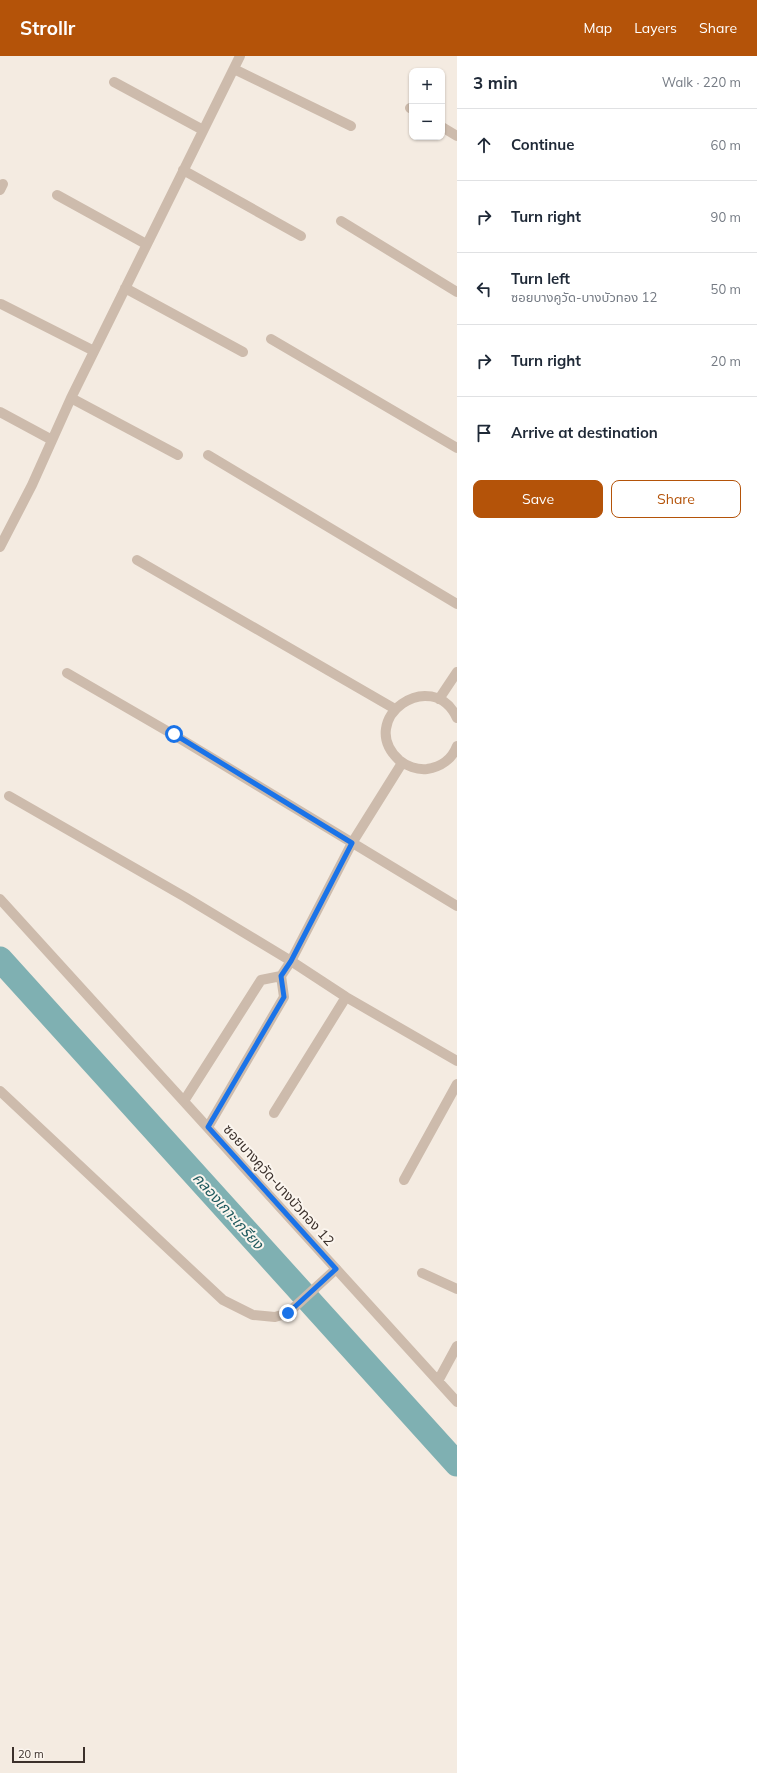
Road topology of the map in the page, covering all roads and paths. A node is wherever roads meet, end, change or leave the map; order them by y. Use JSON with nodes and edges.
{"nodes":[{"id":1,"x":240,"y":56,"type":"edge"},
{"id":2,"x":234,"y":69,"type":"junction"},
{"id":3,"x":114,"y":82,"type":"dead end"},
{"id":4,"x":351,"y":126,"type":"dead end"},
{"id":5,"x":445,"y":129,"type":"edge"},
{"id":6,"x":203,"y":130,"type":"junction"},
{"id":7,"x":457,"y":136,"type":"edge"},
{"id":8,"x":183,"y":170,"type":"junction"},
{"id":9,"x":56,"y":194,"type":"dead end"},
{"id":10,"x":341,"y":221,"type":"dead end"},
{"id":11,"x":301,"y":236,"type":"dead end"},
{"id":12,"x":146,"y":244,"type":"junction"},
{"id":13,"x":125,"y":288,"type":"junction"},
{"id":14,"x":457,"y":292,"type":"edge"},
{"id":15,"x":1,"y":304,"type":"edge"},
{"id":16,"x":271,"y":339,"type":"dead end"},
{"id":17,"x":94,"y":351,"type":"junction"},
{"id":18,"x":243,"y":352,"type":"dead end"},
{"id":19,"x":71,"y":398,"type":"junction"},
{"id":20,"x":0,"y":412,"type":"edge"},
{"id":21,"x":52,"y":440,"type":"junction"},
{"id":22,"x":457,"y":448,"type":"edge"},
{"id":23,"x":208,"y":454,"type":"dead end"},
{"id":24,"x":178,"y":455,"type":"dead end"},
{"id":25,"x":1,"y":543,"type":"edge"},
{"id":26,"x":137,"y":560,"type":"dead end"},
{"id":27,"x":457,"y":604,"type":"edge"},
{"id":28,"x":457,"y":672,"type":"edge"},
{"id":29,"x":67,"y":673,"type":"dead end"},
{"id":30,"x":439,"y":699,"type":"junction"},
{"id":31,"x":395,"y":709,"type":"junction"},
{"id":32,"x":457,"y":718,"type":"edge"},
{"id":33,"x":456,"y":750,"type":"edge"},
{"id":34,"x":402,"y":763,"type":"junction"},
{"id":35,"x":9,"y":796,"type":"dead end"},
{"id":36,"x":352,"y":843,"type":"junction"},
{"id":37,"x":0,"y":899,"type":"edge"},
{"id":38,"x":457,"y":906,"type":"edge"},
{"id":39,"x":291,"y":961,"type":"junction"},
{"id":40,"x":281,"y":976,"type":"junction"},
{"id":41,"x":346,"y":997,"type":"junction"},
{"id":42,"x":457,"y":1061,"type":"edge"},
{"id":43,"x":457,"y":1084,"type":"edge"},
{"id":44,"x":0,"y":1091,"type":"edge"},
{"id":45,"x":184,"y":1101,"type":"junction"},
{"id":46,"x":274,"y":1113,"type":"dead end"},
{"id":47,"x":208,"y":1127,"type":"junction"},
{"id":48,"x":404,"y":1180,"type":"dead end"},
{"id":49,"x":336,"y":1269,"type":"junction"},
{"id":50,"x":422,"y":1272,"type":"dead end"},
{"id":51,"x":457,"y":1289,"type":"edge"},
{"id":52,"x":457,"y":1346,"type":"edge"},
{"id":53,"x":438,"y":1381,"type":"junction"},
{"id":54,"x":457,"y":1402,"type":"edge"}],
"edges":[{"from":1,"to":2,"type":"street"},
{"from":2,"to":4,"type":"street"},
{"from":2,"to":6,"type":"street"},
{"from":3,"to":6,"type":"street"},
{"from":5,"to":7,"type":"street"},
{"from":6,"to":8,"type":"street"},
{"from":8,"to":11,"type":"street"},
{"from":8,"to":12,"type":"street"},
{"from":9,"to":12,"type":"street"},
{"from":10,"to":14,"type":"street"},
{"from":12,"to":13,"type":"street"},
{"from":13,"to":17,"type":"street"},
{"from":13,"to":18,"type":"street"},
{"from":15,"to":17,"type":"street"},
{"from":16,"to":22,"type":"street"},
{"from":17,"to":19,"type":"street"},
{"from":19,"to":21,"type":"street"},
{"from":19,"to":24,"type":"street"},
{"from":20,"to":21,"type":"street"},
{"from":21,"to":25,"type":"street"},
{"from":23,"to":27,"type":"street"},
{"from":26,"to":31,"type":"street"},
{"from":28,"to":30,"type":"street"},
{"from":29,"to":36,"type":"street"},
{"from":30,"to":31,"type":"street"},
{"from":30,"to":32,"type":"street"},
{"from":31,"to":34,"type":"street"},
{"from":33,"to":34,"type":"street"},
{"from":34,"to":36,"type":"street"},
{"from":35,"to":39,"type":"street"},
{"from":36,"to":38,"type":"street"},
{"from":36,"to":39,"type":"street"},
{"from":37,"to":45,"type":"street","name":"ซอยบางคูวัด-บางบัวทอง 12"},
{"from":39,"to":40,"type":"street"},
{"from":39,"to":41,"type":"street"},
{"from":40,"to":45,"type":"street"},
{"from":40,"to":47,"type":"street"},
{"from":41,"to":42,"type":"street"},
{"from":41,"to":46,"type":"street"},
{"from":43,"to":48,"type":"street"},
{"from":44,"to":49,"type":"street"},
{"from":45,"to":47,"type":"street","name":"ซอยบางคูวัด-บางบัวทอง 12"},
{"from":47,"to":49,"type":"street","name":"ซอยบางคูวัด-บางบัวทอง 12"},
{"from":49,"to":53,"type":"street","name":"ซอยบางคูวัด-บางบัวทอง 12"},
{"from":50,"to":51,"type":"street"},
{"from":52,"to":53,"type":"street"},
{"from":53,"to":54,"type":"street","name":"ซอยบางคูวัด-บางบัวทอง 12"}]}
